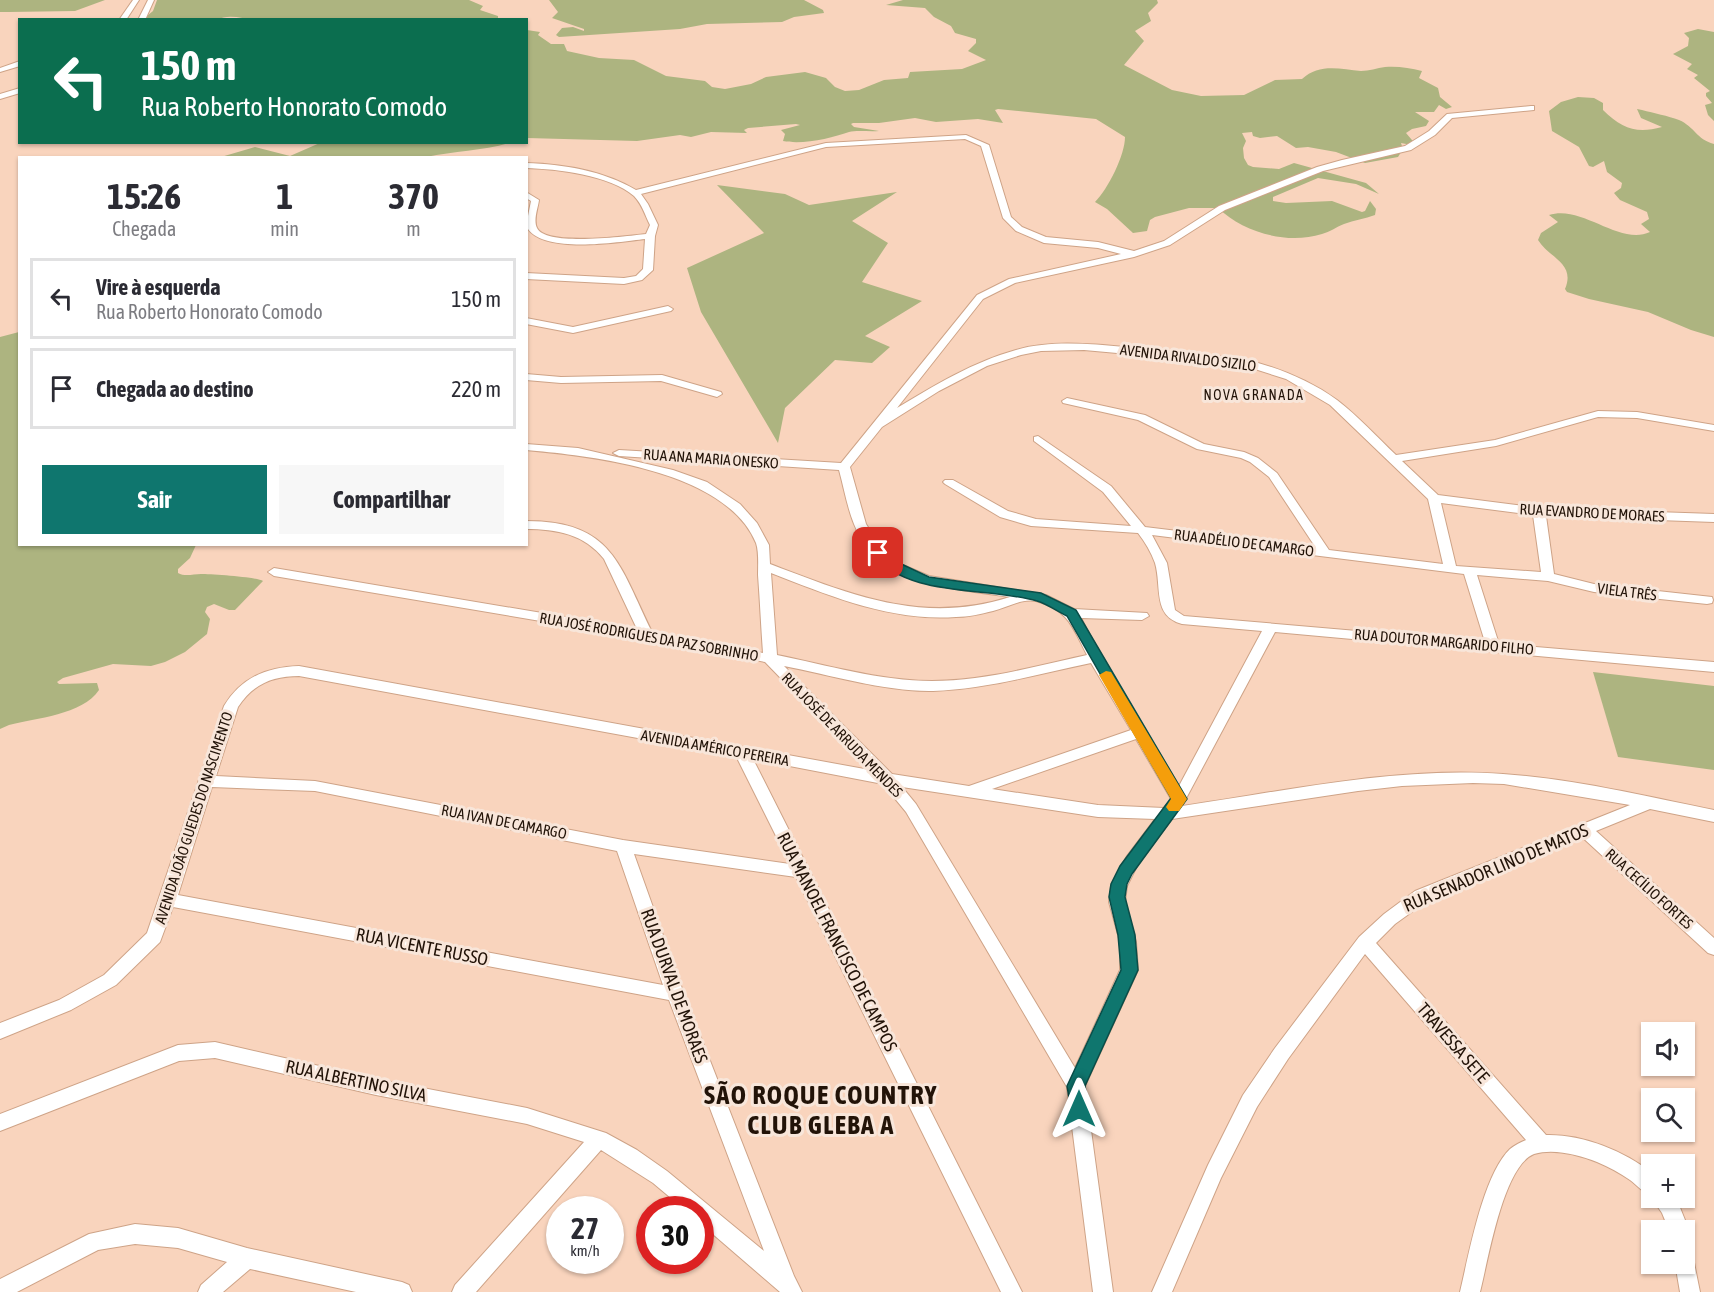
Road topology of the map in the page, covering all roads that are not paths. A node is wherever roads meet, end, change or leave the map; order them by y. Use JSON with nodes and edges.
{"nodes":[{"id":1,"x":136,"y":0,"type":"edge"},
{"id":2,"x":151,"y":0,"type":"edge"},
{"id":3,"x":123,"y":18,"type":"edge"},
{"id":4,"x":142,"y":18,"type":"edge"},
{"id":5,"x":18,"y":64,"type":"edge"},
{"id":6,"x":0,"y":70,"type":"edge"},
{"id":7,"x":18,"y":91,"type":"edge"},
{"id":8,"x":0,"y":97,"type":"edge"},
{"id":9,"x":1531,"y":108,"type":"dead end"},
{"id":10,"x":528,"y":165,"type":"edge"},
{"id":11,"x":634,"y":193,"type":"junction"},
{"id":12,"x":528,"y":196,"type":"edge"},
{"id":13,"x":651,"y":236,"type":"junction"},
{"id":14,"x":1134,"y":254,"type":"junction"},
{"id":15,"x":528,"y":276,"type":"edge"},
{"id":16,"x":668,"y":309,"type":"dead end"},
{"id":17,"x":528,"y":321,"type":"edge"},
{"id":18,"x":528,"y":377,"type":"edge"},
{"id":19,"x":717,"y":393,"type":"dead end"},
{"id":20,"x":1067,"y":401,"type":"dead end"},
{"id":21,"x":877,"y":425,"type":"junction"},
{"id":22,"x":1714,"y":428,"type":"edge"},
{"id":23,"x":1038,"y":439,"type":"dead end"},
{"id":24,"x":528,"y":447,"type":"edge"},
{"id":25,"x":578,"y":451,"type":"junction"},
{"id":26,"x":1394,"y":459,"type":"junction"},
{"id":27,"x":844,"y":467,"type":"junction"},
{"id":28,"x":949,"y":482,"type":"dead end"},
{"id":29,"x":1434,"y":498,"type":"junction"},
{"id":30,"x":1539,"y":512,"type":"junction"},
{"id":31,"x":1714,"y":518,"type":"edge"},
{"id":32,"x":528,"y":525,"type":"edge"},
{"id":33,"x":1141,"y":530,"type":"junction"},
{"id":34,"x":1325,"y":553,"type":"junction"},
{"id":35,"x":766,"y":567,"type":"junction"},
{"id":36,"x":1450,"y":569,"type":"junction"},
{"id":37,"x":1469,"y":570,"type":"junction"},
{"id":38,"x":274,"y":572,"type":"dead end"},
{"id":39,"x":1548,"y":577,"type":"junction"},
{"id":40,"x":1029,"y":595,"type":"junction"},
{"id":41,"x":1707,"y":600,"type":"dead end"},
{"id":42,"x":1072,"y":613,"type":"junction"},
{"id":43,"x":1142,"y":616,"type":"dead end"},
{"id":44,"x":1271,"y":627,"type":"junction"},
{"id":45,"x":647,"y":635,"type":"junction"},
{"id":46,"x":1493,"y":646,"type":"junction"},
{"id":47,"x":1095,"y":658,"type":"junction"},
{"id":48,"x":770,"y":660,"type":"junction"},
{"id":49,"x":1714,"y":667,"type":"edge"},
{"id":50,"x":264,"y":675,"type":"joint"},
{"id":51,"x":1141,"y":732,"type":"junction"},
{"id":52,"x":742,"y":753,"type":"junction"},
{"id":53,"x":888,"y":779,"type":"junction"},
{"id":54,"x":206,"y":781,"type":"junction"},
{"id":55,"x":971,"y":791,"type":"junction"},
{"id":56,"x":1179,"y":799,"type":"junction"},
{"id":57,"x":1647,"y":804,"type":"junction"},
{"id":58,"x":1169,"y":814,"type":"junction"},
{"id":59,"x":1711,"y":818,"type":"edge"},
{"id":60,"x":1584,"y":830,"type":"junction"},
{"id":61,"x":623,"y":846,"type":"junction"},
{"id":62,"x":802,"y":872,"type":"junction"},
{"id":63,"x":168,"y":900,"type":"junction"},
{"id":64,"x":1365,"y":942,"type":"junction"},
{"id":65,"x":1714,"y":948,"type":"edge"},
{"id":66,"x":675,"y":994,"type":"junction"},
{"id":67,"x":0,"y":1030,"type":"edge"},
{"id":68,"x":1076,"y":1086,"type":"junction"},
{"id":69,"x":0,"y":1122,"type":"edge"},
{"id":70,"x":599,"y":1139,"type":"junction"},
{"id":71,"x":1542,"y":1144,"type":"junction"},
{"id":72,"x":1641,"y":1179,"type":"edge"},
{"id":73,"x":682,"y":1196,"type":"edge"},
{"id":74,"x":714,"y":1222,"type":"edge"},
{"id":75,"x":247,"y":1258,"type":"junction"},
{"id":76,"x":1687,"y":1274,"type":"edge"},
{"id":77,"x":789,"y":1287,"type":"edge"},
{"id":78,"x":0,"y":1290,"type":"edge"},
{"id":79,"x":208,"y":1292,"type":"edge"},
{"id":80,"x":402,"y":1292,"type":"edge"},
{"id":81,"x":462,"y":1292,"type":"edge"},
{"id":82,"x":1012,"y":1292,"type":"edge"},
{"id":83,"x":1103,"y":1292,"type":"edge"},
{"id":84,"x":1162,"y":1292,"type":"edge"},
{"id":85,"x":1470,"y":1292,"type":"edge"},
{"id":86,"x":1690,"y":1292,"type":"edge"}],
"edges":[{"from":1,"to":3,"type":"street"},
{"from":2,"to":4,"type":"street"},
{"from":5,"to":6,"type":"street"},
{"from":7,"to":8,"type":"street"},
{"from":9,"to":14,"type":"street"},
{"from":10,"to":11,"type":"street"},
{"from":11,"to":13,"type":"street"},
{"from":11,"to":14,"type":"street"},
{"from":12,"to":13,"type":"street"},
{"from":13,"to":15,"type":"street"},
{"from":14,"to":21,"type":"street"},
{"from":16,"to":17,"type":"street"},
{"from":18,"to":19,"type":"street"},
{"from":20,"to":34,"type":"street"},
{"from":21,"to":26,"type":"street","name":"AVENIDA RIVALDO SIZILO"},
{"from":21,"to":27,"type":"street"},
{"from":22,"to":26,"type":"street"},
{"from":23,"to":33,"type":"street"},
{"from":24,"to":25,"type":"street","name":"RUA JOSÉ DE ARRUDA MENDES"},
{"from":25,"to":27,"type":"street","name":"RUA ANA MARIA ONESKO"},
{"from":25,"to":35,"type":"street","name":"RUA JOSÉ DE ARRUDA MENDES"},
{"from":26,"to":29,"type":"street","name":"AVENIDA RIVALDO SIZILO"},
{"from":27,"to":40,"type":"street"},
{"from":28,"to":33,"type":"street","name":"RUA ADÉLIO DE CAMARGO"},
{"from":29,"to":30,"type":"street","name":"RUA EVANDRO DE MORAES"},
{"from":29,"to":36,"type":"street"},
{"from":30,"to":31,"type":"street","name":"RUA EVANDRO DE MORAES"},
{"from":30,"to":39,"type":"street"},
{"from":32,"to":45,"type":"street"},
{"from":33,"to":34,"type":"street","name":"RUA ADÉLIO DE CAMARGO"},
{"from":33,"to":44,"type":"street","name":"RUA DOUTOR MARGARIDO FILHO"},
{"from":34,"to":36,"type":"street","name":"RUA ADÉLIO DE CAMARGO"},
{"from":35,"to":40,"type":"street"},
{"from":35,"to":48,"type":"street","name":"RUA JOSÉ DE ARRUDA MENDES"},
{"from":36,"to":37,"type":"street","name":"RUA ADÉLIO DE CAMARGO"},
{"from":37,"to":39,"type":"street","name":"RUA ADÉLIO DE CAMARGO"},
{"from":37,"to":46,"type":"street"},
{"from":38,"to":45,"type":"street","name":"RUA JOSÉ RODRIGUES DA PAZ SOBRINHO"},
{"from":39,"to":41,"type":"street","name":"VIELA TRÊS"},
{"from":40,"to":42,"type":"street"},
{"from":42,"to":43,"type":"street"},
{"from":42,"to":47,"type":"street"},
{"from":44,"to":46,"type":"street","name":"RUA DOUTOR MARGARIDO FILHO"},
{"from":44,"to":56,"type":"street"},
{"from":45,"to":48,"type":"street","name":"RUA JOSÉ RODRIGUES DA PAZ SOBRINHO"},
{"from":46,"to":49,"type":"street","name":"RUA DOUTOR MARGARIDO FILHO"},
{"from":47,"to":48,"type":"street","name":"RUA JOSÉ RODRIGUES DA PAZ SOBRINHO"},
{"from":47,"to":51,"type":"street"},
{"from":48,"to":53,"type":"street","name":"RUA JOSÉ DE ARRUDA MENDES"},
{"from":50,"to":52,"type":"street","name":"AVENIDA AMÉRICO PEREIRA"},
{"from":50,"to":54,"type":"street","name":"AVENIDA JOÃO GUEDES DO NASCIMENTO"},
{"from":51,"to":55,"type":"street"},
{"from":51,"to":56,"type":"street"},
{"from":52,"to":53,"type":"street","name":"AVENIDA AMÉRICO PEREIRA"},
{"from":52,"to":62,"type":"street","name":"RUA MANOEL FRANCISCO DE CAMPOS"},
{"from":53,"to":55,"type":"street","name":"AVENIDA AMÉRICO PEREIRA"},
{"from":53,"to":68,"type":"street","name":"RUA JOSÉ DE ARRUDA MENDES"},
{"from":54,"to":61,"type":"street","name":"RUA IVAN DE CAMARGO"},
{"from":54,"to":63,"type":"street","name":"AVENIDA JOÃO GUEDES DO NASCIMENTO"},
{"from":55,"to":58,"type":"street","name":"AVENIDA AMÉRICO PEREIRA"},
{"from":56,"to":58,"type":"street"},
{"from":57,"to":58,"type":"street","name":"AVENIDA AMÉRICO PEREIRA"},
{"from":57,"to":59,"type":"street","name":"AVENIDA AMÉRICO PEREIRA"},
{"from":57,"to":60,"type":"street","name":"RUA SENADOR LINO DE MATOS"},
{"from":58,"to":68,"type":"street"},
{"from":60,"to":64,"type":"street","name":"RUA SENADOR LINO DE MATOS"},
{"from":60,"to":65,"type":"street","name":"RUA CECÍLIO FORTES"},
{"from":61,"to":62,"type":"street","name":"RUA IVAN DE CAMARGO"},
{"from":61,"to":66,"type":"street","name":"RUA DURVAL DE MORAES"},
{"from":62,"to":82,"type":"street","name":"RUA MANOEL FRANCISCO DE CAMPOS"},
{"from":63,"to":66,"type":"street","name":"RUA VICENTE RUSSO"},
{"from":63,"to":67,"type":"street","name":"AVENIDA JOÃO GUEDES DO NASCIMENTO"},
{"from":64,"to":71,"type":"street","name":"TRAVESSA SETE"},
{"from":64,"to":84,"type":"street","name":"RUA SENADOR LINO DE MATOS"},
{"from":66,"to":77,"type":"street","name":"RUA DURVAL DE MORAES"},
{"from":68,"to":83,"type":"street","name":"RUA JOSÉ DE ARRUDA MENDES"},
{"from":69,"to":70,"type":"street","name":"RUA ALBERTINO SILVA"},
{"from":70,"to":73,"type":"street","name":"RUA ALBERTINO SILVA"},
{"from":70,"to":81,"type":"street"},
{"from":71,"to":72,"type":"street"},
{"from":71,"to":85,"type":"street"},
{"from":74,"to":77,"type":"street","name":"RUA ALBERTINO SILVA"},
{"from":75,"to":78,"type":"street"},
{"from":75,"to":79,"type":"street"},
{"from":75,"to":80,"type":"street"},
{"from":76,"to":86,"type":"street"}]}
